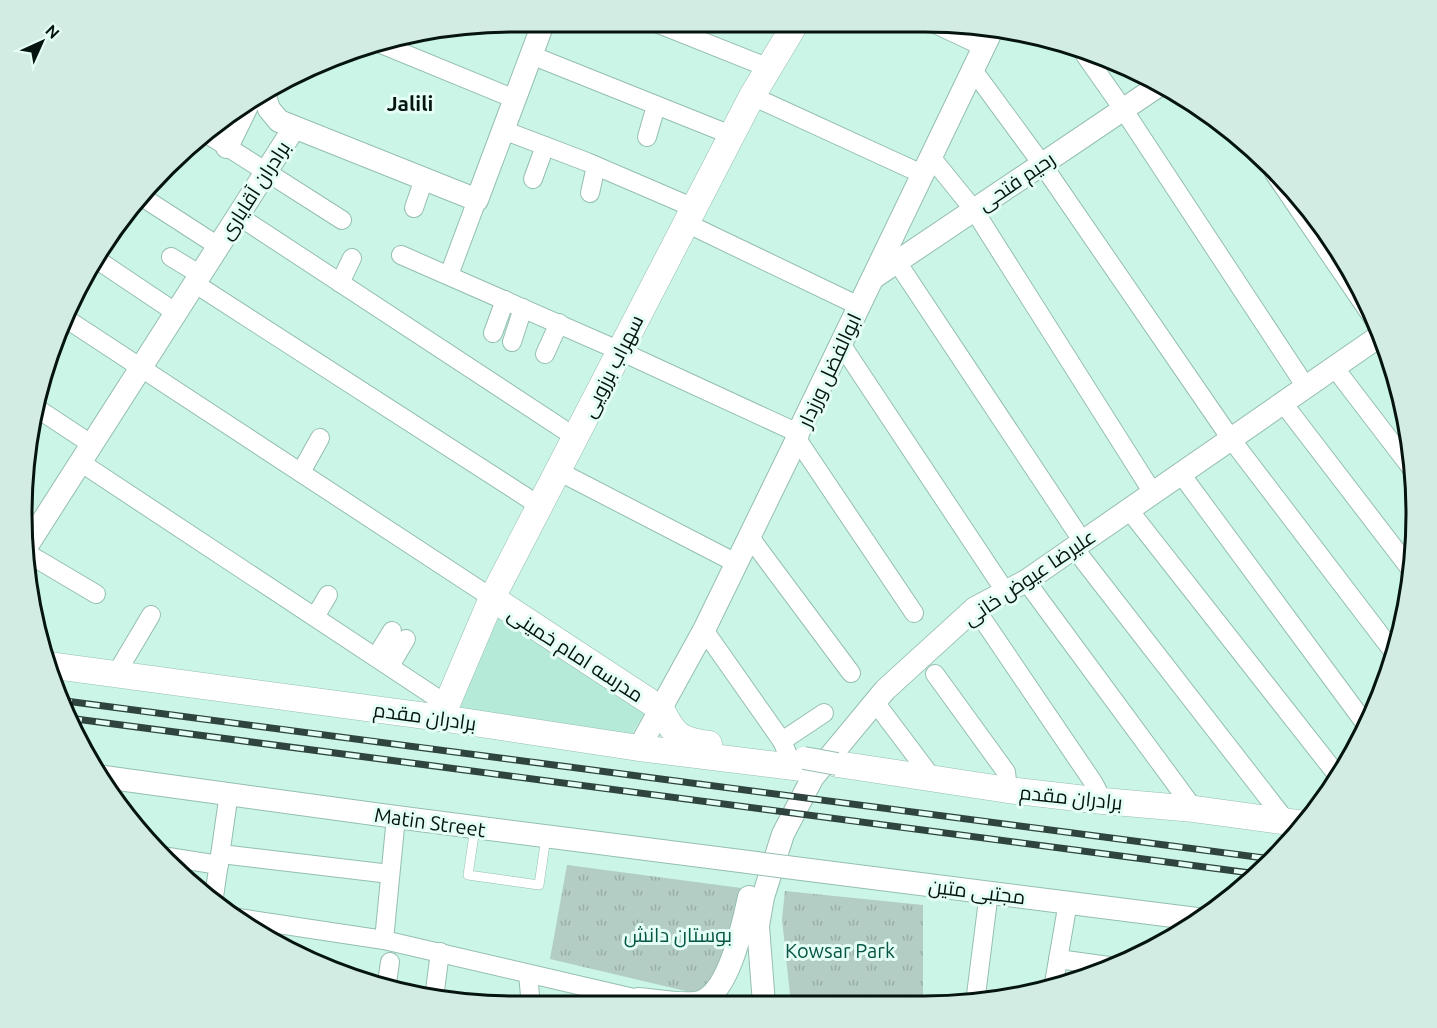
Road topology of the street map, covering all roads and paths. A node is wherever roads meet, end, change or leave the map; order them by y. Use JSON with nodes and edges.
{"nodes":[{"id":1,"x":539,"y":32,"type":"edge"},
{"id":2,"x":679,"y":32,"type":"edge"},
{"id":3,"x":790,"y":32,"type":"edge"},
{"id":4,"x":989,"y":37,"type":"edge"},
{"id":5,"x":390,"y":48,"type":"edge"},
{"id":6,"x":531,"y":55,"type":"junction"},
{"id":7,"x":1089,"y":61,"type":"edge"},
{"id":8,"x":769,"y":68,"type":"junction"},
{"id":9,"x":973,"y":70,"type":"junction"},
{"id":10,"x":1152,"y":90,"type":"edge"},
{"id":11,"x":752,"y":96,"type":"junction"},
{"id":12,"x":515,"y":99,"type":"junction"},
{"id":13,"x":266,"y":100,"type":"edge"},
{"id":14,"x":656,"y":106,"type":"junction"},
{"id":15,"x":1123,"y":109,"type":"junction"},
{"id":16,"x":242,"y":115,"type":"edge"},
{"id":17,"x":294,"y":128,"type":"junction"},
{"id":18,"x":503,"y":130,"type":"junction"},
{"id":19,"x":731,"y":135,"type":"junction"},
{"id":20,"x":212,"y":137,"type":"edge"},
{"id":21,"x":647,"y":137,"type":"dead end"},
{"id":22,"x":545,"y":146,"type":"junction"},
{"id":23,"x":227,"y":147,"type":"junction"},
{"id":24,"x":1042,"y":164,"type":"junction"},
{"id":25,"x":596,"y":166,"type":"junction"},
{"id":26,"x":927,"y":166,"type":"junction"},
{"id":27,"x":265,"y":172,"type":"junction"},
{"id":28,"x":424,"y":179,"type":"junction"},
{"id":29,"x":532,"y":179,"type":"dead end"},
{"id":30,"x":590,"y":193,"type":"dead end"},
{"id":31,"x":147,"y":200,"type":"edge"},
{"id":32,"x":477,"y":200,"type":"junction"},
{"id":33,"x":414,"y":208,"type":"dead end"},
{"id":34,"x":974,"y":210,"type":"junction"},
{"id":35,"x":237,"y":215,"type":"junction"},
{"id":36,"x":690,"y":215,"type":"junction"},
{"id":37,"x":342,"y":220,"type":"dead end"},
{"id":38,"x":1312,"y":229,"type":"edge"},
{"id":39,"x":218,"y":246,"type":"junction"},
{"id":40,"x":1326,"y":249,"type":"edge"},
{"id":41,"x":401,"y":255,"type":"dead end"},
{"id":42,"x":171,"y":257,"type":"dead end"},
{"id":43,"x":352,"y":258,"type":"dead end"},
{"id":44,"x":897,"y":262,"type":"junction"},
{"id":45,"x":102,"y":263,"type":"edge"},
{"id":46,"x":449,"y":275,"type":"junction"},
{"id":47,"x":196,"y":278,"type":"junction"},
{"id":48,"x":872,"y":279,"type":"junction"},
{"id":49,"x":340,"y":283,"type":"junction"},
{"id":50,"x":505,"y":300,"type":"junction"},
{"id":51,"x":859,"y":306,"type":"junction"},
{"id":52,"x":523,"y":308,"type":"junction"},
{"id":53,"x":175,"y":312,"type":"junction"},
{"id":54,"x":71,"y":322,"type":"edge"},
{"id":55,"x":559,"y":323,"type":"junction"},
{"id":56,"x":493,"y":333,"type":"dead end"},
{"id":57,"x":1373,"y":340,"type":"edge"},
{"id":58,"x":512,"y":342,"type":"dead end"},
{"id":59,"x":841,"y":344,"type":"junction"},
{"id":60,"x":620,"y":351,"type":"junction"},
{"id":61,"x":545,"y":354,"type":"dead end"},
{"id":62,"x":140,"y":367,"type":"junction"},
{"id":63,"x":1334,"y":367,"type":"junction"},
{"id":64,"x":1306,"y":387,"type":"junction"},
{"id":65,"x":1283,"y":403,"type":"junction"},
{"id":66,"x":43,"y":413,"type":"edge"},
{"id":67,"x":798,"y":436,"type":"junction"},
{"id":68,"x":575,"y":437,"type":"junction"},
{"id":69,"x":320,"y":438,"type":"dead end"},
{"id":70,"x":1231,"y":439,"type":"junction"},
{"id":71,"x":86,"y":453,"type":"junction"},
{"id":72,"x":1401,"y":455,"type":"edge"},
{"id":73,"x":558,"y":471,"type":"junction"},
{"id":74,"x":301,"y":472,"type":"junction"},
{"id":75,"x":1181,"y":474,"type":"junction"},
{"id":76,"x":1153,"y":493,"type":"junction"},
{"id":77,"x":540,"y":506,"type":"junction"},
{"id":78,"x":1129,"y":510,"type":"junction"},
{"id":79,"x":32,"y":522,"type":"edge"},
{"id":80,"x":749,"y":536,"type":"junction"},
{"id":81,"x":1078,"y":545,"type":"junction"},
{"id":82,"x":34,"y":556,"type":"edge"},
{"id":83,"x":1403,"y":559,"type":"edge"},
{"id":84,"x":736,"y":563,"type":"junction"},
{"id":85,"x":1026,"y":581,"type":"junction"},
{"id":86,"x":1005,"y":591,"type":"junction"},
{"id":87,"x":96,"y":594,"type":"dead end"},
{"id":88,"x":328,"y":595,"type":"dead end"},
{"id":89,"x":492,"y":598,"type":"junction"},
{"id":90,"x":975,"y":608,"type":"junction"},
{"id":91,"x":914,"y":614,"type":"dead end"},
{"id":92,"x":151,"y":615,"type":"dead end"},
{"id":93,"x":315,"y":617,"type":"junction"},
{"id":94,"x":704,"y":630,"type":"junction"},
{"id":95,"x":399,"y":635,"type":"dead end"},
{"id":96,"x":1387,"y":644,"type":"edge"},
{"id":97,"x":383,"y":662,"type":"junction"},
{"id":98,"x":56,"y":666,"type":"edge"},
{"id":99,"x":851,"y":673,"type":"dead end"},
{"id":100,"x":116,"y":674,"type":"junction"},
{"id":101,"x":935,"y":674,"type":"dead end"},
{"id":102,"x":60,"y":677,"type":"edge"},
{"id":103,"x":661,"y":709,"type":"junction"},
{"id":104,"x":881,"y":710,"type":"dead end"},
{"id":105,"x":824,"y":713,"type":"dead end"},
{"id":106,"x":442,"y":715,"type":"junction"},
{"id":107,"x":1361,"y":717,"type":"edge"},
{"id":108,"x":639,"y":748,"type":"junction"},
{"id":109,"x":793,"y":758,"type":"junction"},
{"id":110,"x":836,"y":768,"type":"joint"},
{"id":111,"x":1332,"y":769,"type":"edge"},
{"id":112,"x":110,"y":778,"type":"edge"},
{"id":113,"x":933,"y":782,"type":"junction"},
{"id":114,"x":229,"y":793,"type":"junction"},
{"id":115,"x":1008,"y":793,"type":"junction"},
{"id":116,"x":1103,"y":804,"type":"junction"},
{"id":117,"x":1195,"y":813,"type":"junction"},
{"id":118,"x":396,"y":817,"type":"junction"},
{"id":119,"x":1292,"y":825,"type":"edge"},
{"id":120,"x":1291,"y":827,"type":"edge"},
{"id":121,"x":475,"y":828,"type":"junction"},
{"id":122,"x":546,"y":837,"type":"junction"},
{"id":123,"x":175,"y":857,"type":"edge"},
{"id":124,"x":220,"y":860,"type":"junction"},
{"id":125,"x":756,"y":863,"type":"joint"},
{"id":126,"x":390,"y":874,"type":"junction"},
{"id":127,"x":989,"y":892,"type":"junction"},
{"id":128,"x":215,"y":893,"type":"edge"},
{"id":129,"x":757,"y":894,"type":"junction"},
{"id":130,"x":1068,"y":902,"type":"junction"},
{"id":131,"x":1187,"y":918,"type":"edge"},
{"id":132,"x":255,"y":920,"type":"edge"},
{"id":133,"x":384,"y":940,"type":"junction"},
{"id":134,"x":440,"y":952,"type":"junction"},
{"id":135,"x":1058,"y":959,"type":"junction"},
{"id":136,"x":390,"y":962,"type":"dead end"},
{"id":137,"x":1096,"y":964,"type":"edge"},
{"id":138,"x":528,"y":974,"type":"junction"},
{"id":139,"x":1055,"y":978,"type":"edge"},
{"id":140,"x":387,"y":980,"type":"edge"},
{"id":141,"x":435,"y":989,"type":"edge"},
{"id":142,"x":976,"y":993,"type":"edge"},
{"id":143,"x":530,"y":996,"type":"edge"},
{"id":144,"x":622,"y":996,"type":"edge"},
{"id":145,"x":709,"y":996,"type":"edge"},
{"id":146,"x":763,"y":996,"type":"edge"}],
"edges":[{"from":1,"to":6,"type":"street"},
{"from":2,"to":8,"type":"street"},
{"from":3,"to":8,"type":"main road","name":"سهراب برزویی"},
{"from":4,"to":9,"type":"street","name":"ابوالفضل ورزدار"},
{"from":5,"to":12,"type":"street"},
{"from":6,"to":12,"type":"street"},
{"from":6,"to":14,"type":"street"},
{"from":7,"to":15,"type":"street"},
{"from":8,"to":11,"type":"main road","name":"سهراب برزویی"},
{"from":9,"to":24,"type":"street"},
{"from":9,"to":26,"type":"street","name":"ابوالفضل ورزدار"},
{"from":10,"to":15,"type":"street","name":"رحیم فتحی"},
{"from":11,"to":19,"type":"main road","name":"سهراب برزویی"},
{"from":11,"to":26,"type":"street"},
{"from":12,"to":18,"type":"street"},
{"from":13,"to":17,"type":"street"},
{"from":14,"to":19,"type":"street"},
{"from":14,"to":21,"type":"street"},
{"from":15,"to":24,"type":"street","name":"رحیم فتحی"},
{"from":15,"to":64,"type":"street"},
{"from":16,"to":23,"type":"street"},
{"from":17,"to":27,"type":"street","name":"برادران آقایاری"},
{"from":17,"to":28,"type":"street","name":"برادران آقایاری"},
{"from":18,"to":22,"type":"street"},
{"from":18,"to":32,"type":"street"},
{"from":19,"to":36,"type":"main road","name":"سهراب برزویی"},
{"from":20,"to":23,"type":"street"},
{"from":22,"to":25,"type":"street"},
{"from":22,"to":29,"type":"street"},
{"from":23,"to":27,"type":"street"},
{"from":24,"to":34,"type":"street","name":"رحیم فتحی"},
{"from":24,"to":70,"type":"street"},
{"from":25,"to":30,"type":"street"},
{"from":25,"to":36,"type":"street"},
{"from":26,"to":34,"type":"street"},
{"from":26,"to":48,"type":"street","name":"ابوالفضل ورزدار"},
{"from":27,"to":35,"type":"street","name":"برادران آقایاری"},
{"from":27,"to":37,"type":"street"},
{"from":28,"to":32,"type":"street","name":"برادران آقایاری"},
{"from":28,"to":33,"type":"street"},
{"from":31,"to":39,"type":"street"},
{"from":32,"to":46,"type":"street"},
{"from":34,"to":44,"type":"street","name":"رحیم فتحی"},
{"from":34,"to":76,"type":"street"},
{"from":35,"to":39,"type":"street","name":"برادران آقایاری"},
{"from":35,"to":49,"type":"street"},
{"from":36,"to":51,"type":"street"},
{"from":36,"to":60,"type":"main road","name":"سهراب برزویی"},
{"from":38,"to":40,"type":"street"},
{"from":39,"to":47,"type":"street","name":"برادران آقایاری"},
{"from":41,"to":46,"type":"street"},
{"from":42,"to":47,"type":"street"},
{"from":43,"to":49,"type":"street"},
{"from":44,"to":48,"type":"street","name":"رحیم فتحی"},
{"from":44,"to":81,"type":"street"},
{"from":45,"to":53,"type":"street"},
{"from":46,"to":50,"type":"street"},
{"from":47,"to":53,"type":"street","name":"برادران آقایاری"},
{"from":47,"to":77,"type":"street"},
{"from":48,"to":51,"type":"street","name":"ابوالفضل ورزدار"},
{"from":49,"to":68,"type":"street"},
{"from":50,"to":52,"type":"street"},
{"from":50,"to":56,"type":"street"},
{"from":51,"to":59,"type":"street","name":"ابوالفضل ورزدار"},
{"from":52,"to":55,"type":"street"},
{"from":52,"to":58,"type":"street"},
{"from":53,"to":62,"type":"street","name":"برادران آقایاری"},
{"from":54,"to":62,"type":"street"},
{"from":55,"to":60,"type":"street"},
{"from":55,"to":61,"type":"street"},
{"from":57,"to":63,"type":"street","name":"علیرضا عیوض خانی"},
{"from":59,"to":67,"type":"street","name":"ابوالفضل ورزدار"},
{"from":59,"to":86,"type":"street"},
{"from":60,"to":67,"type":"street"},
{"from":60,"to":68,"type":"main road","name":"سهراب برزویی"},
{"from":62,"to":71,"type":"street","name":"برادران آقایاری"},
{"from":62,"to":74,"type":"street"},
{"from":63,"to":64,"type":"street","name":"علیرضا عیوض خانی"},
{"from":63,"to":72,"type":"street"},
{"from":64,"to":65,"type":"street","name":"علیرضا عیوض خانی"},
{"from":65,"to":70,"type":"street","name":"علیرضا عیوض خانی"},
{"from":65,"to":83,"type":"street"},
{"from":66,"to":71,"type":"street"},
{"from":67,"to":80,"type":"street","name":"ابوالفضل ورزدار"},
{"from":67,"to":91,"type":"street"},
{"from":68,"to":73,"type":"main road","name":"سهراب برزویی"},
{"from":69,"to":74,"type":"street"},
{"from":70,"to":75,"type":"street","name":"علیرضا عیوض خانی"},
{"from":70,"to":96,"type":"street"},
{"from":71,"to":79,"type":"street","name":"برادران آقایاری"},
{"from":71,"to":93,"type":"street"},
{"from":73,"to":77,"type":"main road","name":"سهراب برزویی"},
{"from":73,"to":84,"type":"street"},
{"from":74,"to":89,"type":"street"},
{"from":75,"to":76,"type":"street","name":"علیرضا عیوض خانی"},
{"from":75,"to":107,"type":"street"},
{"from":76,"to":78,"type":"street","name":"علیرضا عیوض خانی"},
{"from":77,"to":89,"type":"main road","name":"سهراب برزویی"},
{"from":78,"to":81,"type":"street","name":"علیرضا عیوض خانی"},
{"from":78,"to":111,"type":"street"},
{"from":80,"to":84,"type":"street","name":"ابوالفضل ورزدار"},
{"from":80,"to":99,"type":"street"},
{"from":81,"to":85,"type":"street","name":"علیرضا عیوض خانی"},
{"from":81,"to":119,"type":"street"},
{"from":82,"to":87,"type":"street"},
{"from":84,"to":94,"type":"street","name":"ابوالفضل ورزدار"},
{"from":85,"to":86,"type":"street","name":"علیرضا عیوض خانی"},
{"from":85,"to":117,"type":"street"},
{"from":86,"to":90,"type":"street","name":"علیرضا عیوض خانی"},
{"from":88,"to":93,"type":"street"},
{"from":89,"to":103,"type":"main road","name":"مدرسه امام خمینی"},
{"from":89,"to":106,"type":"main road","name":"سهراب برزویی"},
{"from":90,"to":116,"type":"street"},
{"from":90,"to":129,"type":"street","name":"علیرضا عیوض خانی"},
{"from":92,"to":100,"type":"street"},
{"from":93,"to":97,"type":"street"},
{"from":94,"to":103,"type":"street","name":"ابوالفضل ورزدار"},
{"from":94,"to":109,"type":"street"},
{"from":95,"to":97,"type":"street"},
{"from":97,"to":106,"type":"street"},
{"from":98,"to":100,"type":"main road","name":"برادران مقدم"},
{"from":100,"to":106,"type":"main road","name":"برادران مقدم"},
{"from":101,"to":115,"type":"street"},
{"from":102,"to":106,"type":"main road","name":"برادران مقدم"},
{"from":103,"to":108,"type":"street","name":"ابوالفضل ورزدار"},
{"from":103,"to":109,"type":"main road"},
{"from":104,"to":113,"type":"street"},
{"from":105,"to":109,"type":"street"},
{"from":106,"to":108,"type":"main road","name":"برادران مقدم"},
{"from":108,"to":109,"type":"main road","name":"برادران مقدم"},
{"from":109,"to":110,"type":"street","bridge":true},
{"from":110,"to":113,"type":"main road","name":"برادران مقدم"},
{"from":112,"to":114,"type":"street","name":"Matin Street"},
{"from":113,"to":115,"type":"main road","name":"برادران مقدم"},
{"from":114,"to":118,"type":"street","name":"Matin Street"},
{"from":114,"to":124,"type":"street"},
{"from":115,"to":116,"type":"main road","name":"برادران مقدم"},
{"from":116,"to":117,"type":"main road","name":"برادران مقدم"},
{"from":117,"to":120,"type":"main road","name":"برادران مقدم"},
{"from":118,"to":121,"type":"street","name":"Matin Street"},
{"from":118,"to":126,"type":"street"},
{"from":121,"to":122,"type":"street","name":"Matin Street"},
{"from":121,"to":122,"type":"lane"},
{"from":122,"to":125,"type":"street","name":"Matin Street"},
{"from":123,"to":124,"type":"street"},
{"from":124,"to":126,"type":"street"},
{"from":124,"to":128,"type":"street"},
{"from":125,"to":127,"type":"street","name":"مجتبی متین","bridge":true},
{"from":126,"to":133,"type":"street"},
{"from":127,"to":130,"type":"street","name":"مجتبی متین"},
{"from":127,"to":142,"type":"street"},
{"from":129,"to":145,"type":"street"},
{"from":129,"to":146,"type":"street"},
{"from":130,"to":131,"type":"street","name":"مجتبی متین"},
{"from":130,"to":135,"type":"street"},
{"from":132,"to":133,"type":"street"},
{"from":133,"to":134,"type":"street"},
{"from":134,"to":138,"type":"street"},
{"from":134,"to":141,"type":"street"},
{"from":135,"to":137,"type":"street"},
{"from":135,"to":139,"type":"street"},
{"from":136,"to":140,"type":"street"},
{"from":138,"to":143,"type":"street"},
{"from":138,"to":144,"type":"street"}]}
